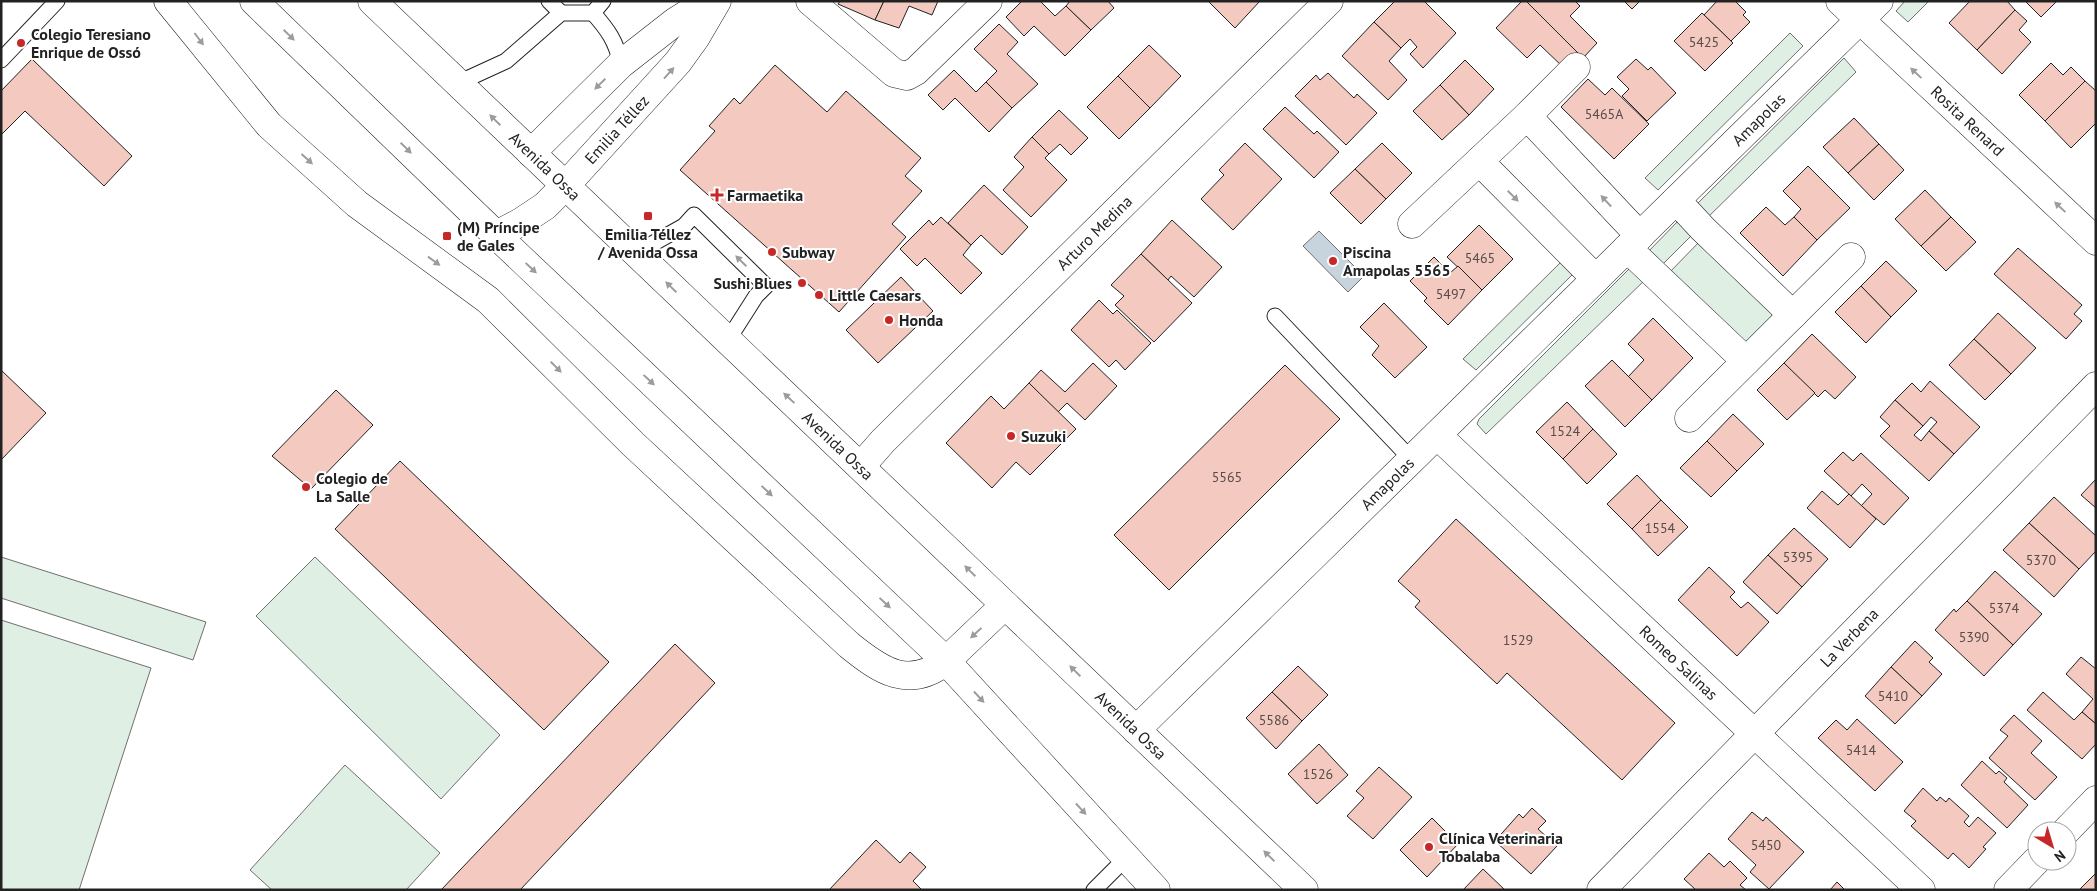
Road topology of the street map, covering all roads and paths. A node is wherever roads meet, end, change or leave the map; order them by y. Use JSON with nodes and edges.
{"nodes":[{"id":1,"x":57,"y":1,"type":"edge"},
{"id":2,"x":168,"y":1,"type":"edge"},
{"id":3,"x":254,"y":1,"type":"edge"},
{"id":4,"x":372,"y":1,"type":"edge"},
{"id":5,"x":549,"y":1,"type":"edge"},
{"id":6,"x":603,"y":1,"type":"edge"},
{"id":7,"x":708,"y":1,"type":"edge"},
{"id":8,"x":717,"y":1,"type":"edge"},
{"id":9,"x":810,"y":1,"type":"edge"},
{"id":10,"x":988,"y":1,"type":"edge"},
{"id":11,"x":1329,"y":1,"type":"edge"},
{"id":12,"x":1840,"y":1,"type":"edge"},
{"id":13,"x":1879,"y":1,"type":"edge"},
{"id":14,"x":561,"y":13,"type":"junction"},
{"id":15,"x":593,"y":13,"type":"junction"},
{"id":16,"x":1860,"y":20,"type":"junction"},
{"id":17,"x":1,"y":60,"type":"edge"},
{"id":18,"x":621,"y":64,"type":"junction"},
{"id":19,"x":1576,"y":67,"type":"dead end"},
{"id":20,"x":458,"y":84,"type":"junction"},
{"id":21,"x":1527,"y":116,"type":"junction"},
{"id":22,"x":531,"y":153,"type":"junction"},
{"id":23,"x":1479,"y":161,"type":"junction"},
{"id":24,"x":565,"y":186,"type":"junction"},
{"id":25,"x":1676,"y":200,"type":"junction"},
{"id":26,"x":1412,"y":224,"type":"dead end"},
{"id":27,"x":496,"y":235,"type":"junction"},
{"id":28,"x":2096,"y":241,"type":"edge"},
{"id":29,"x":1633,"y":242,"type":"junction"},
{"id":30,"x":636,"y":253,"type":"junction"},
{"id":31,"x":1851,"y":257,"type":"dead end"},
{"id":32,"x":1596,"y":279,"type":"junction"},
{"id":33,"x":1793,"y":315,"type":"junction"},
{"id":34,"x":1275,"y":316,"type":"dead end"},
{"id":35,"x":728,"y":340,"type":"junction"},
{"id":36,"x":1746,"y":362,"type":"junction"},
{"id":37,"x":2096,"y":386,"type":"edge"},
{"id":38,"x":1689,"y":418,"type":"dead end"},
{"id":39,"x":1437,"y":435,"type":"junction"},
{"id":40,"x":1412,"y":460,"type":"junction"},
{"id":41,"x":861,"y":466,"type":"junction"},
{"id":42,"x":1005,"y":605,"type":"junction"},
{"id":43,"x":946,"y":661,"type":"junction"},
{"id":44,"x":1136,"y":730,"type":"junction"},
{"id":45,"x":1754,"y":734,"type":"junction"},
{"id":46,"x":2096,"y":800,"type":"edge"},
{"id":47,"x":2076,"y":821,"type":"edge"},
{"id":48,"x":1126,"y":858,"type":"junction"},
{"id":49,"x":2027,"y":870,"type":"edge"},
{"id":50,"x":1094,"y":890,"type":"edge"},
{"id":51,"x":1156,"y":890,"type":"edge"},
{"id":52,"x":1304,"y":890,"type":"edge"},
{"id":53,"x":1601,"y":890,"type":"edge"},
{"id":54,"x":1921,"y":890,"type":"edge"},
{"id":55,"x":2008,"y":890,"type":"edge"}],
"edges":[{"from":1,"to":17,"type":"lane"},
{"from":2,"to":43,"type":"street","one_way":true},
{"from":3,"to":27,"type":"street","one_way":true},
{"from":4,"to":20,"type":"street","name":"Avenida Ossa"},
{"from":5,"to":14,"type":"lane"},
{"from":6,"to":15,"type":"lane"},
{"from":7,"to":18,"type":"street"},
{"from":24,"to":8,"type":"street","name":"Emilia Téllez","one_way":true},
{"from":9,"to":10,"type":"street"},
{"from":11,"to":41,"type":"street","name":"Arturo Medina"},
{"from":12,"to":16,"type":"street","name":"Rosita Renard"},
{"from":13,"to":16,"type":"street","name":"Amapolas"},
{"from":14,"to":15,"type":"lane"},
{"from":14,"to":20,"type":"lane"},
{"from":15,"to":18,"type":"lane"},
{"from":16,"to":25,"type":"street","name":"Amapolas"},
{"from":28,"to":16,"type":"street","name":"Rosita Renard","one_way":true},
{"from":18,"to":22,"type":"street","one_way":true},
{"from":19,"to":21,"type":"street"},
{"from":22,"to":20,"type":"street","name":"Avenida Ossa","one_way":true},
{"from":21,"to":23,"type":"street"},
{"from":29,"to":21,"type":"street","one_way":true},
{"from":22,"to":24,"type":"street","name":"Avenida Ossa"},
{"from":23,"to":26,"type":"street"},
{"from":23,"to":32,"type":"street","one_way":true},
{"from":24,"to":27,"type":"street","name":"Emilia Téllez"},
{"from":24,"to":30,"type":"street","name":"Avenida Ossa"},
{"from":25,"to":29,"type":"street","name":"Amapolas"},
{"from":25,"to":33,"type":"street"},
{"from":27,"to":43,"type":"street","one_way":true},
{"from":29,"to":32,"type":"street","name":"Amapolas"},
{"from":29,"to":36,"type":"street"},
{"from":35,"to":30,"type":"street","name":"Avenida Ossa","one_way":true},
{"from":35,"to":30,"type":"lane","one_way":true},
{"from":31,"to":33,"type":"street"},
{"from":32,"to":39,"type":"street","name":"Amapolas"},
{"from":33,"to":36,"type":"street"},
{"from":34,"to":40,"type":"lane"},
{"from":41,"to":35,"type":"street","name":"Avenida Ossa","one_way":true},
{"from":36,"to":38,"type":"street"},
{"from":37,"to":45,"type":"street","name":"La Verbena"},
{"from":39,"to":40,"type":"street","name":"Amapolas"},
{"from":39,"to":45,"type":"street","name":"Romeo Salinas"},
{"from":40,"to":44,"type":"street","name":"Amapolas"},
{"from":42,"to":41,"type":"street","name":"Avenida Ossa","one_way":true},
{"from":42,"to":43,"type":"street","one_way":true},
{"from":44,"to":42,"type":"street","name":"Avenida Ossa","one_way":true},
{"from":43,"to":48,"type":"street","one_way":true},
{"from":52,"to":44,"type":"street","name":"Avenida Ossa","one_way":true},
{"from":45,"to":53,"type":"street","name":"La Verbena"},
{"from":45,"to":54,"type":"street","name":"Romeo Salinas"},
{"from":46,"to":47,"type":"street"},
{"from":48,"to":50,"type":"lane"},
{"from":48,"to":51,"type":"street"},
{"from":49,"to":55,"type":"street"}]}
